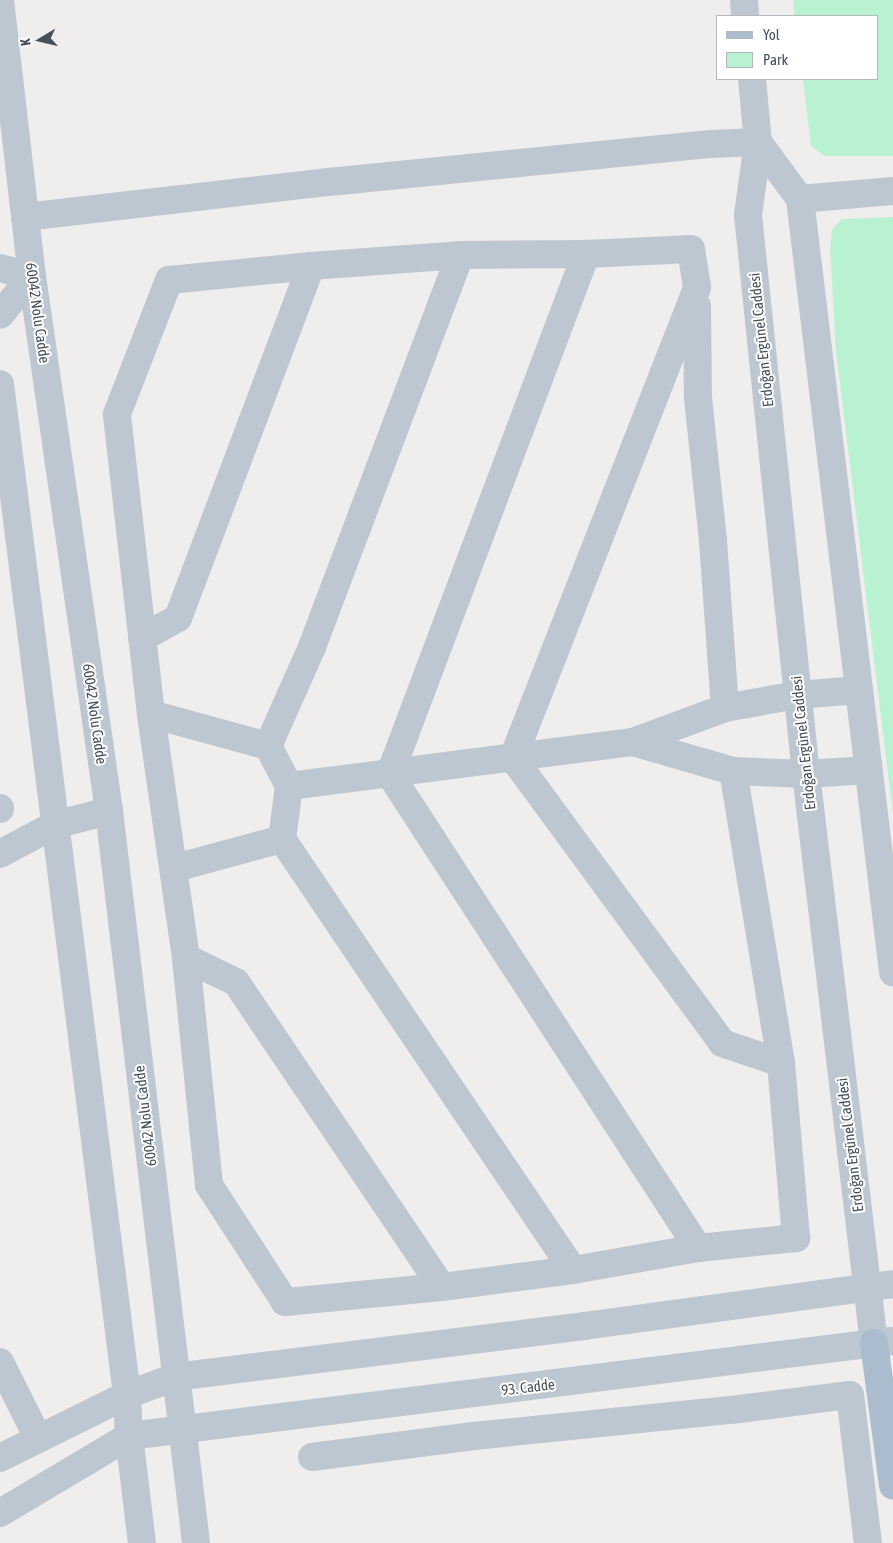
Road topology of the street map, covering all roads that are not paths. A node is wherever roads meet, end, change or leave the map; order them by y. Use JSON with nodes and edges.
{"nodes":[{"id":1,"x":0,"y":0,"type":"edge"},
{"id":2,"x":744,"y":0,"type":"edge"},
{"id":3,"x":746,"y":15,"type":"edge"},
{"id":4,"x":752,"y":80,"type":"edge"},
{"id":5,"x":758,"y":142,"type":"junction"},
{"id":6,"x":893,"y":191,"type":"edge"},
{"id":7,"x":800,"y":199,"type":"junction"},
{"id":8,"x":25,"y":217,"type":"junction"},
{"id":9,"x":586,"y":254,"type":"junction"},
{"id":10,"x":460,"y":255,"type":"junction"},
{"id":11,"x":311,"y":266,"type":"junction"},
{"id":12,"x":0,"y":268,"type":"edge"},
{"id":13,"x":32,"y":276,"type":"junction"},
{"id":14,"x":697,"y":288,"type":"junction"},
{"id":15,"x":0,"y":315,"type":"edge"},
{"id":16,"x":0,"y":384,"type":"edge"},
{"id":17,"x":142,"y":638,"type":"junction"},
{"id":18,"x":859,"y":690,"type":"junction"},
{"id":19,"x":797,"y":695,"type":"junction"},
{"id":20,"x":725,"y":708,"type":"junction"},
{"id":21,"x":151,"y":714,"type":"junction"},
{"id":22,"x":633,"y":742,"type":"junction"},
{"id":23,"x":268,"y":746,"type":"junction"},
{"id":24,"x":513,"y":758,"type":"junction"},
{"id":25,"x":868,"y":770,"type":"junction"},
{"id":26,"x":734,"y":771,"type":"junction"},
{"id":27,"x":390,"y":774,"type":"junction"},
{"id":28,"x":806,"y":774,"type":"junction"},
{"id":29,"x":289,"y":786,"type":"junction"},
{"id":30,"x":109,"y":811,"type":"junction"},
{"id":31,"x":54,"y":825,"type":"junction"},
{"id":32,"x":282,"y":839,"type":"junction"},
{"id":33,"x":0,"y":854,"type":"edge"},
{"id":34,"x":175,"y":868,"type":"junction"},
{"id":35,"x":186,"y":958,"type":"junction"},
{"id":36,"x":893,"y":972,"type":"edge"},
{"id":37,"x":781,"y":1063,"type":"junction"},
{"id":38,"x":698,"y":1248,"type":"junction"},
{"id":39,"x":573,"y":1270,"type":"junction"},
{"id":40,"x":880,"y":1286,"type":"edge"},
{"id":41,"x":442,"y":1287,"type":"junction"},
{"id":42,"x":884,"y":1342,"type":"edge"},
{"id":43,"x":0,"y":1362,"type":"edge"},
{"id":44,"x":175,"y":1377,"type":"junction"},
{"id":45,"x":127,"y":1396,"type":"junction"},
{"id":46,"x":181,"y":1429,"type":"junction"},
{"id":47,"x":129,"y":1436,"type":"junction"},
{"id":48,"x":38,"y":1438,"type":"junction"},
{"id":49,"x":312,"y":1457,"type":"dead end"},
{"id":50,"x":0,"y":1458,"type":"edge"},
{"id":51,"x":893,"y":1486,"type":"edge"},
{"id":52,"x":0,"y":1513,"type":"edge"},
{"id":53,"x":142,"y":1543,"type":"edge"},
{"id":54,"x":196,"y":1543,"type":"edge"},
{"id":55,"x":868,"y":1543,"type":"edge"}],
"edges":[{"from":1,"to":8,"type":"street","name":"60042 Nolu Cadde"},
{"from":2,"to":3,"type":"street"},
{"from":4,"to":5,"type":"street","name":"Erdoğan Ergünel Caddesi"},
{"from":5,"to":7,"type":"street"},
{"from":5,"to":8,"type":"street"},
{"from":5,"to":19,"type":"street","name":"Erdoğan Ergünel Caddesi"},
{"from":6,"to":7,"type":"street"},
{"from":7,"to":18,"type":"street"},
{"from":8,"to":13,"type":"street","name":"60042 Nolu Cadde"},
{"from":9,"to":10,"type":"street"},
{"from":9,"to":14,"type":"street"},
{"from":9,"to":27,"type":"street"},
{"from":10,"to":11,"type":"street"},
{"from":10,"to":23,"type":"street"},
{"from":11,"to":17,"type":"street"},
{"from":11,"to":17,"type":"street"},
{"from":12,"to":13,"type":"street"},
{"from":13,"to":15,"type":"street"},
{"from":13,"to":30,"type":"street","name":"60042 Nolu Cadde"},
{"from":14,"to":20,"type":"street"},
{"from":14,"to":24,"type":"street"},
{"from":16,"to":31,"type":"street"},
{"from":17,"to":21,"type":"street"},
{"from":18,"to":19,"type":"street"},
{"from":18,"to":25,"type":"street"},
{"from":19,"to":20,"type":"street"},
{"from":19,"to":28,"type":"street","name":"Erdoğan Ergünel Caddesi"},
{"from":20,"to":22,"type":"street"},
{"from":21,"to":23,"type":"street"},
{"from":21,"to":34,"type":"street"},
{"from":22,"to":24,"type":"street"},
{"from":22,"to":26,"type":"street"},
{"from":23,"to":29,"type":"street"},
{"from":24,"to":27,"type":"street"},
{"from":24,"to":37,"type":"street"},
{"from":25,"to":28,"type":"street"},
{"from":25,"to":36,"type":"street"},
{"from":26,"to":28,"type":"street"},
{"from":26,"to":37,"type":"street"},
{"from":27,"to":29,"type":"street"},
{"from":27,"to":38,"type":"street"},
{"from":28,"to":40,"type":"street","name":"Erdoğan Ergünel Caddesi"},
{"from":29,"to":32,"type":"street"},
{"from":30,"to":31,"type":"street"},
{"from":30,"to":44,"type":"street","name":"60042 Nolu Cadde"},
{"from":31,"to":33,"type":"street"},
{"from":31,"to":45,"type":"street"},
{"from":32,"to":34,"type":"street"},
{"from":32,"to":39,"type":"street"},
{"from":34,"to":35,"type":"street"},
{"from":35,"to":41,"type":"street"},
{"from":35,"to":41,"type":"street"},
{"from":37,"to":38,"type":"street"},
{"from":38,"to":39,"type":"street"},
{"from":39,"to":41,"type":"street"},
{"from":40,"to":42,"type":"street","name":"Erdoğan Ergünel Caddesi"},
{"from":40,"to":44,"type":"street"},
{"from":42,"to":46,"type":"street","name":"93. Cadde"},
{"from":42,"to":51,"type":"main road"},
{"from":43,"to":48,"type":"street"},
{"from":44,"to":45,"type":"street"},
{"from":44,"to":46,"type":"street","name":"60042 Nolu Cadde"},
{"from":45,"to":47,"type":"street"},
{"from":45,"to":48,"type":"street"},
{"from":46,"to":47,"type":"street","name":"93. Cadde"},
{"from":46,"to":54,"type":"street","name":"60042 Nolu Cadde"},
{"from":47,"to":52,"type":"street"},
{"from":47,"to":53,"type":"street"},
{"from":48,"to":50,"type":"street"},
{"from":49,"to":55,"type":"street"}]}
